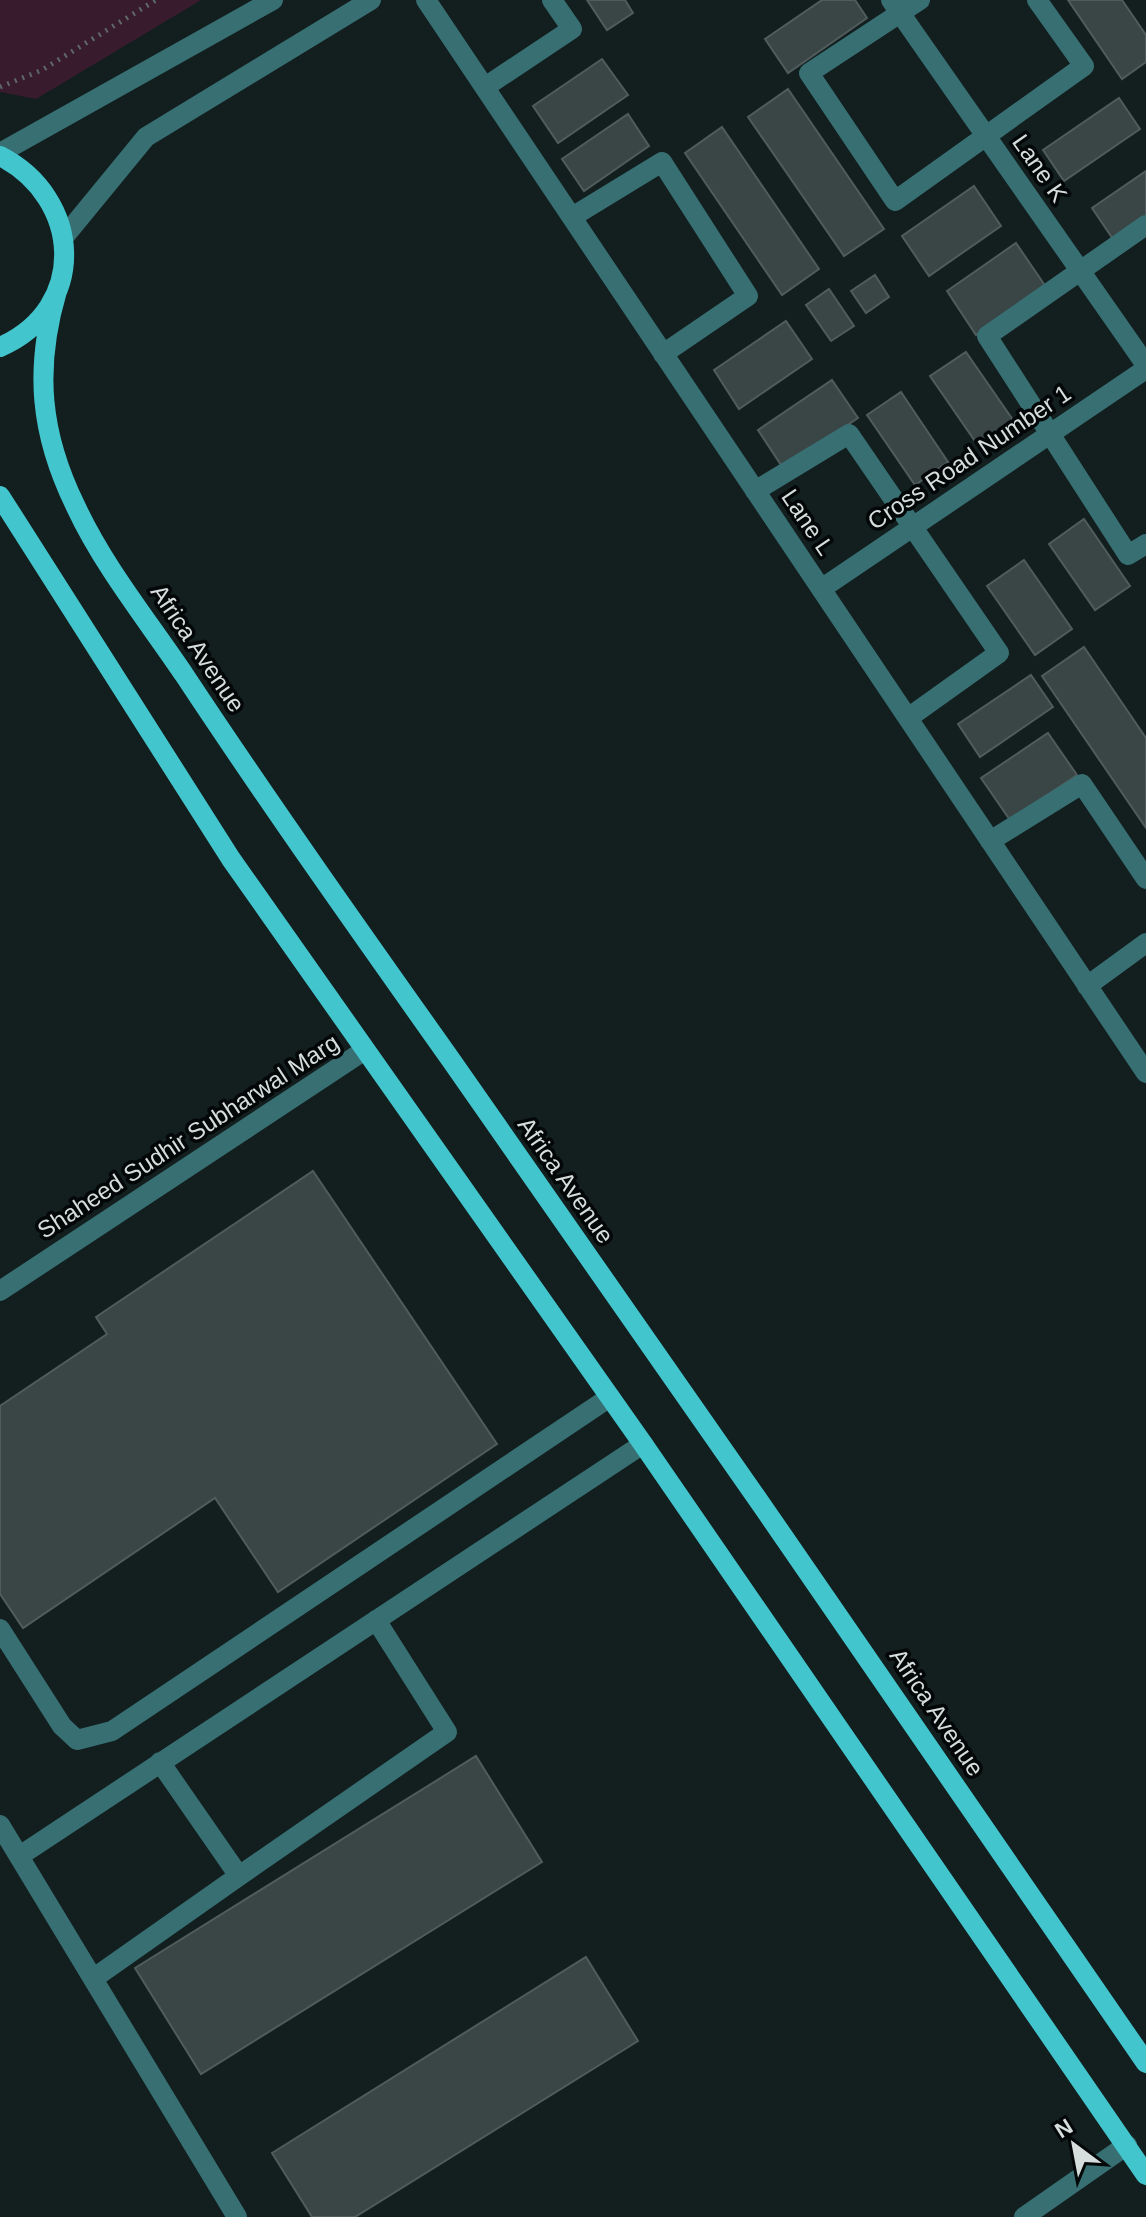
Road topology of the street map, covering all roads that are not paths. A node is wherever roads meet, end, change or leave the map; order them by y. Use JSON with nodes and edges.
{"nodes":[{"id":1,"x":273,"y":0,"type":"edge"},
{"id":2,"x":371,"y":0,"type":"edge"},
{"id":3,"x":426,"y":0,"type":"edge"},
{"id":4,"x":552,"y":0,"type":"edge"},
{"id":5,"x":920,"y":0,"type":"edge"},
{"id":6,"x":1037,"y":0,"type":"edge"},
{"id":7,"x":896,"y":7,"type":"edge"},
{"id":8,"x":485,"y":87,"type":"junction"},
{"id":9,"x":987,"y":138,"type":"junction"},
{"id":10,"x":0,"y":154,"type":"edge"},
{"id":11,"x":572,"y":217,"type":"junction"},
{"id":12,"x":1146,"y":225,"type":"edge"},
{"id":13,"x":64,"y":237,"type":"junction"},
{"id":14,"x":1079,"y":269,"type":"junction"},
{"id":15,"x":57,"y":291,"type":"junction"},
{"id":16,"x":0,"y":347,"type":"edge"},
{"id":17,"x":663,"y":354,"type":"junction"},
{"id":18,"x":1146,"y":367,"type":"edge"},
{"id":19,"x":1051,"y":433,"type":"junction"},
{"id":20,"x":755,"y":491,"type":"junction"},
{"id":21,"x":0,"y":496,"type":"edge"},
{"id":22,"x":914,"y":526,"type":"junction"},
{"id":23,"x":1146,"y":544,"type":"edge"},
{"id":24,"x":821,"y":589,"type":"junction"},
{"id":25,"x":908,"y":718,"type":"junction"},
{"id":26,"x":990,"y":841,"type":"junction"},
{"id":27,"x":1146,"y":879,"type":"edge"},
{"id":28,"x":1146,"y":943,"type":"edge"},
{"id":29,"x":1087,"y":986,"type":"junction"},
{"id":30,"x":365,"y":1050,"type":"junction"},
{"id":31,"x":1146,"y":1073,"type":"edge"},
{"id":32,"x":0,"y":1291,"type":"edge"},
{"id":33,"x":610,"y":1397,"type":"junction"},
{"id":34,"x":643,"y":1444,"type":"junction"},
{"id":35,"x":376,"y":1620,"type":"junction"},
{"id":36,"x":0,"y":1629,"type":"edge"},
{"id":37,"x":160,"y":1762,"type":"junction"},
{"id":38,"x":0,"y":1825,"type":"edge"},
{"id":39,"x":21,"y":1855,"type":"junction"},
{"id":40,"x":239,"y":1876,"type":"junction"},
{"id":41,"x":94,"y":1978,"type":"junction"},
{"id":42,"x":1146,"y":2063,"type":"edge"},
{"id":43,"x":1127,"y":2145,"type":"junction"},
{"id":44,"x":1146,"y":2175,"type":"edge"},
{"id":45,"x":237,"y":2217,"type":"edge"},
{"id":46,"x":1024,"y":2217,"type":"edge"}],
"edges":[{"from":1,"to":10,"type":"street"},
{"from":2,"to":13,"type":"street"},
{"from":3,"to":8,"type":"street","name":"Lane L"},
{"from":4,"to":8,"type":"street"},
{"from":5,"to":7,"type":"street"},
{"from":6,"to":9,"type":"street"},
{"from":7,"to":9,"type":"street","name":"Lane K"},
{"from":7,"to":9,"type":"street"},
{"from":8,"to":11,"type":"street","name":"Lane L"},
{"from":9,"to":14,"type":"street","name":"Lane K"},
{"from":10,"to":13,"type":"main road"},
{"from":11,"to":17,"type":"street","name":"Lane L"},
{"from":11,"to":17,"type":"street"},
{"from":12,"to":14,"type":"street"},
{"from":13,"to":15,"type":"main road","name":"Africa Avenue"},
{"from":14,"to":18,"type":"street","name":"Lane K"},
{"from":14,"to":19,"type":"street"},
{"from":15,"to":16,"type":"main road"},
{"from":15,"to":42,"type":"main road","name":"Africa Avenue"},
{"from":17,"to":20,"type":"street","name":"Lane L"},
{"from":18,"to":19,"type":"street","name":"Cross Road Number 1"},
{"from":19,"to":22,"type":"street","name":"Cross Road Number 1"},
{"from":19,"to":23,"type":"street"},
{"from":20,"to":22,"type":"street"},
{"from":20,"to":24,"type":"street","name":"Lane L"},
{"from":21,"to":30,"type":"main road"},
{"from":22,"to":24,"type":"street","name":"Cross Road Number 1"},
{"from":22,"to":25,"type":"street"},
{"from":24,"to":25,"type":"street","name":"Lane L"},
{"from":25,"to":26,"type":"street","name":"Lane L"},
{"from":26,"to":27,"type":"street"},
{"from":26,"to":29,"type":"street","name":"Lane L"},
{"from":28,"to":29,"type":"street"},
{"from":29,"to":31,"type":"street","name":"Lane L"},
{"from":30,"to":32,"type":"street","name":"Shaheed Sudhir Subharwal Marg"},
{"from":30,"to":33,"type":"main road"},
{"from":33,"to":34,"type":"main road"},
{"from":33,"to":36,"type":"street"},
{"from":34,"to":35,"type":"street"},
{"from":34,"to":43,"type":"main road"},
{"from":35,"to":37,"type":"street"},
{"from":35,"to":40,"type":"street"},
{"from":37,"to":39,"type":"street"},
{"from":37,"to":40,"type":"street"},
{"from":38,"to":39,"type":"street"},
{"from":39,"to":41,"type":"street"},
{"from":40,"to":41,"type":"street"},
{"from":41,"to":45,"type":"street"},
{"from":43,"to":44,"type":"main road"},
{"from":43,"to":46,"type":"street"}]}
